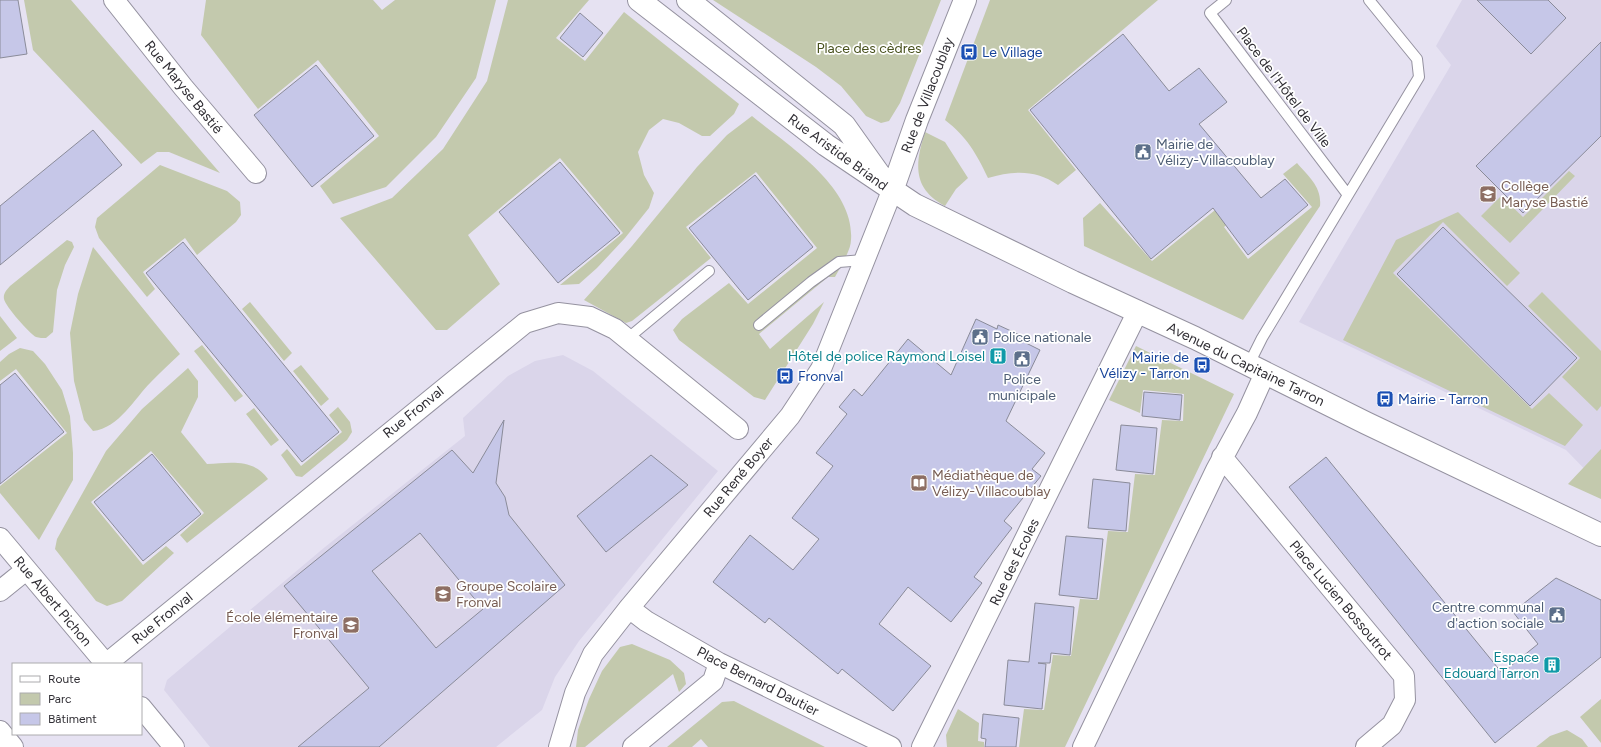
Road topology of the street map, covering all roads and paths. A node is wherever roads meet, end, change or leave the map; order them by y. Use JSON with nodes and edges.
{"nodes":[{"id":1,"x":114,"y":0,"type":"edge"},
{"id":2,"x":639,"y":0,"type":"edge"},
{"id":3,"x":688,"y":0,"type":"edge"},
{"id":4,"x":965,"y":0,"type":"edge"},
{"id":5,"x":1226,"y":0,"type":"edge"},
{"id":6,"x":1369,"y":0,"type":"edge"},
{"id":7,"x":256,"y":173,"type":"dead end"},
{"id":8,"x":892,"y":191,"type":"junction"},
{"id":9,"x":1348,"y":195,"type":"junction"},
{"id":10,"x":863,"y":260,"type":"junction"},
{"id":11,"x":709,"y":271,"type":"dead end"},
{"id":12,"x":1138,"y":311,"type":"junction"},
{"id":13,"x":759,"y":325,"type":"dead end"},
{"id":14,"x":627,"y":339,"type":"junction"},
{"id":15,"x":1257,"y":368,"type":"junction"},
{"id":16,"x":738,"y":429,"type":"dead end"},
{"id":17,"x":1222,"y":458,"type":"junction"},
{"id":18,"x":1601,"y":535,"type":"edge"},
{"id":19,"x":0,"y":538,"type":"edge"},
{"id":20,"x":26,"y":570,"type":"junction"},
{"id":21,"x":0,"y":592,"type":"edge"},
{"id":22,"x":629,"y":608,"type":"junction"},
{"id":23,"x":105,"y":663,"type":"edge"},
{"id":24,"x":107,"y":663,"type":"edge"},
{"id":25,"x":719,"y":663,"type":"junction"},
{"id":26,"x":142,"y":708,"type":"edge"},
{"id":27,"x":0,"y":731,"type":"edge"},
{"id":28,"x":886,"y":746,"type":"edge"},
{"id":29,"x":13,"y":747,"type":"edge"},
{"id":30,"x":174,"y":747,"type":"edge"},
{"id":31,"x":559,"y":747,"type":"edge"},
{"id":32,"x":633,"y":747,"type":"edge"},
{"id":33,"x":922,"y":747,"type":"edge"},
{"id":34,"x":1083,"y":747,"type":"edge"},
{"id":35,"x":1366,"y":747,"type":"edge"}],
"edges":[{"from":1,"to":7,"type":"street","name":"Rue Maryse Bastié"},
{"from":2,"to":8,"type":"street","name":"Rue Aristide Briand"},
{"from":3,"to":8,"type":"street","name":"Rue Aristide Briand"},
{"from":4,"to":8,"type":"street","name":"Rue de Villacoublay"},
{"from":5,"to":9,"type":"lane","name":"Place de l'Hôtel de Ville"},
{"from":6,"to":9,"type":"lane"},
{"from":8,"to":10,"type":"street","name":"Rue René Boyer"},
{"from":8,"to":12,"type":"street","name":"Avenue du Capitaine Tarron"},
{"from":9,"to":15,"type":"lane"},
{"from":10,"to":13,"type":"lane"},
{"from":10,"to":22,"type":"street","name":"Rue René Boyer"},
{"from":11,"to":14,"type":"lane"},
{"from":12,"to":15,"type":"street","name":"Avenue du Capitaine Tarron"},
{"from":12,"to":33,"type":"street","name":"Rue des Écoles"},
{"from":14,"to":16,"type":"street","name":"Rue Fronval"},
{"from":14,"to":24,"type":"street","name":"Rue Fronval"},
{"from":15,"to":17,"type":"street"},
{"from":15,"to":18,"type":"street","name":"Avenue du Capitaine Tarron"},
{"from":17,"to":34,"type":"street"},
{"from":17,"to":35,"type":"street","name":"Place Lucien Bossoutrot"},
{"from":19,"to":20,"type":"street","name":"Rue Albert Pichon"},
{"from":20,"to":21,"type":"street"},
{"from":20,"to":23,"type":"street","name":"Rue Albert Pichon"},
{"from":22,"to":25,"type":"street","name":"Place Bernard Dautier"},
{"from":22,"to":31,"type":"street","name":"Rue René Boyer"},
{"from":25,"to":28,"type":"street","name":"Place Bernard Dautier"},
{"from":25,"to":32,"type":"street"},
{"from":26,"to":30,"type":"street"},
{"from":27,"to":29,"type":"street"}]}
